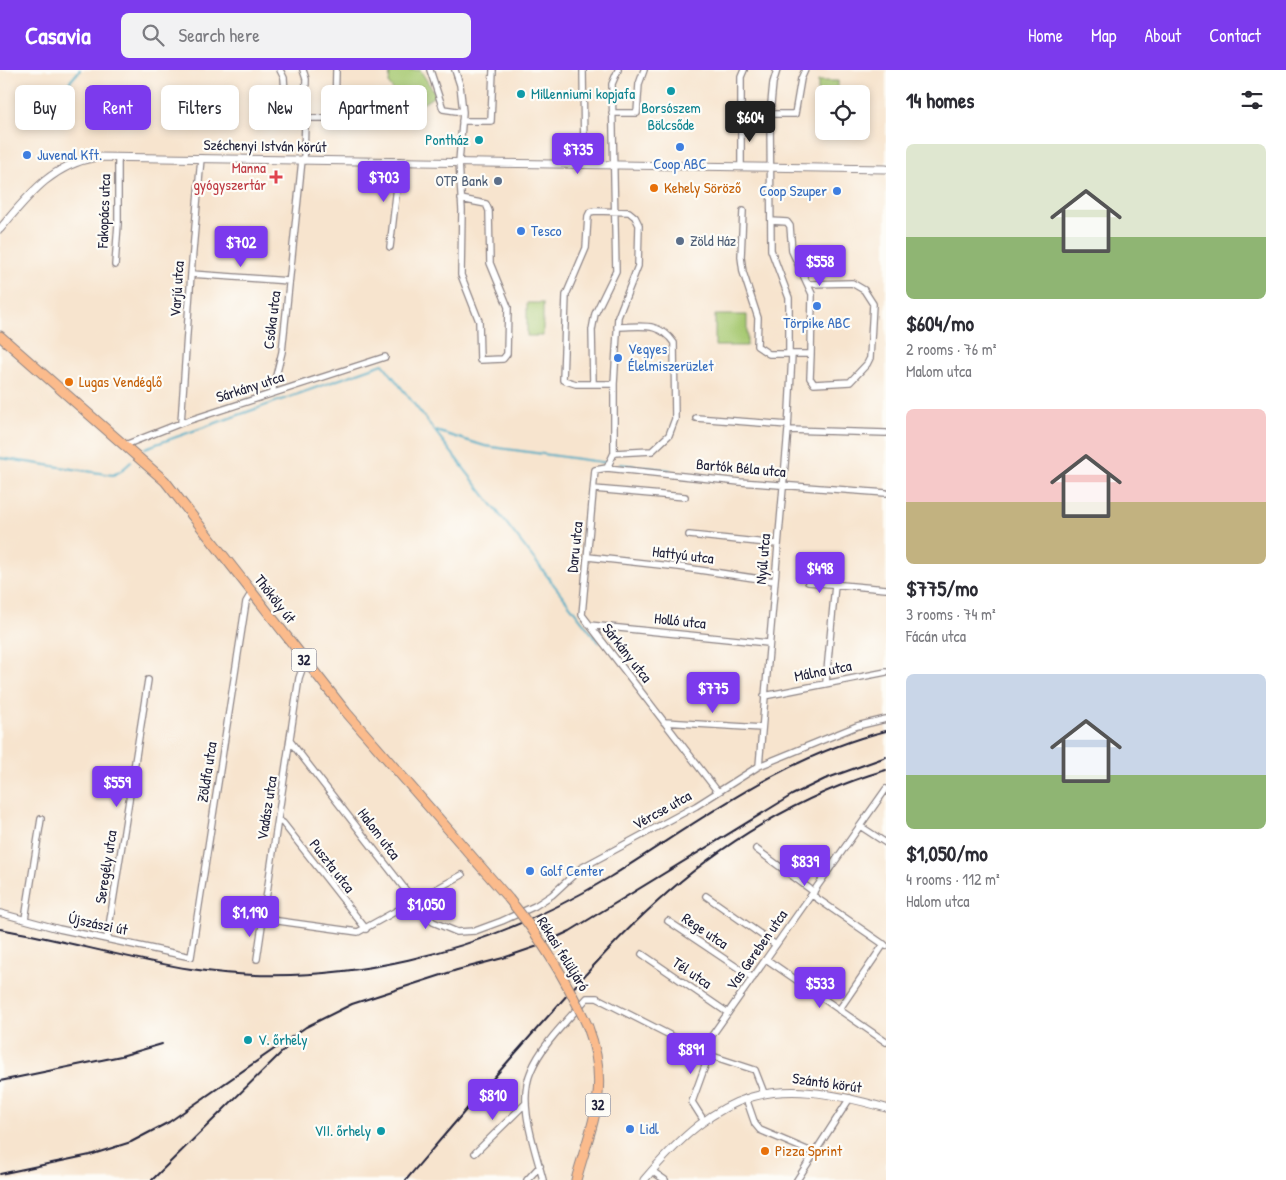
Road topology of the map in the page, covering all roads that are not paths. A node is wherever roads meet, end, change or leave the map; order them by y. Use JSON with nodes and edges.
{"nodes":[{"id":1,"x":280,"y":70,"type":"edge"},
{"id":2,"x":303,"y":70,"type":"edge"},
{"id":3,"x":336,"y":70,"type":"edge"},
{"id":4,"x":430,"y":70,"type":"edge"},
{"id":5,"x":455,"y":70,"type":"edge"},
{"id":6,"x":493,"y":70,"type":"edge"},
{"id":7,"x":583,"y":70,"type":"edge"},
{"id":8,"x":618,"y":70,"type":"edge"},
{"id":9,"x":644,"y":70,"type":"edge"},
{"id":10,"x":744,"y":70,"type":"edge"},
{"id":11,"x":778,"y":70,"type":"edge"},
{"id":12,"x":805,"y":70,"type":"edge"},
{"id":13,"x":284,"y":85,"type":"edge"},
{"id":14,"x":306,"y":85,"type":"edge"},
{"id":15,"x":463,"y":112,"type":"junction"},
{"id":16,"x":612,"y":113,"type":"junction"},
{"id":17,"x":770,"y":114,"type":"junction"},
{"id":18,"x":311,"y":115,"type":"edge"},
{"id":19,"x":462,"y":121,"type":"junction"},
{"id":20,"x":304,"y":130,"type":"edge"},
{"id":21,"x":118,"y":157,"type":"junction"},
{"id":22,"x":202,"y":158,"type":"junction"},
{"id":23,"x":303,"y":160,"type":"junction"},
{"id":24,"x":400,"y":161,"type":"junction"},
{"id":25,"x":459,"y":162,"type":"junction"},
{"id":26,"x":586,"y":164,"type":"junction"},
{"id":27,"x":615,"y":165,"type":"junction"},
{"id":28,"x":741,"y":167,"type":"junction"},
{"id":29,"x":771,"y":167,"type":"junction"},
{"id":30,"x":886,"y":169,"type":"edge"},
{"id":31,"x":461,"y":199,"type":"junction"},
{"id":32,"x":743,"y":210,"type":"dead end"},
{"id":33,"x":616,"y":212,"type":"junction"},
{"id":34,"x":771,"y":221,"type":"junction"},
{"id":35,"x":0,"y":229,"type":"edge"},
{"id":36,"x":390,"y":247,"type":"dead end"},
{"id":37,"x":114,"y":265,"type":"dead end"},
{"id":38,"x":190,"y":274,"type":"junction"},
{"id":39,"x":289,"y":281,"type":"junction"},
{"id":40,"x":808,"y":284,"type":"junction"},
{"id":41,"x":617,"y":327,"type":"junction"},
{"id":42,"x":0,"y":336,"type":"edge"},
{"id":43,"x":790,"y":354,"type":"junction"},
{"id":44,"x":811,"y":354,"type":"junction"},
{"id":45,"x":384,"y":356,"type":"dead end"},
{"id":46,"x":593,"y":383,"type":"junction"},
{"id":47,"x":614,"y":384,"type":"junction"},
{"id":48,"x":272,"y":392,"type":"junction"},
{"id":49,"x":696,"y":418,"type":"dead end"},
{"id":50,"x":181,"y":423,"type":"junction"},
{"id":51,"x":788,"y":427,"type":"junction"},
{"id":52,"x":886,"y":433,"type":"edge"},
{"id":53,"x":125,"y":445,"type":"junction"},
{"id":54,"x":614,"y":453,"type":"junction"},
{"id":55,"x":607,"y":468,"type":"junction"},
{"id":56,"x":594,"y":470,"type":"joint"},
{"id":57,"x":783,"y":484,"type":"junction"},
{"id":58,"x":594,"y":489,"type":"junction"},
{"id":59,"x":886,"y":493,"type":"edge"},
{"id":60,"x":685,"y":497,"type":"dead end"},
{"id":61,"x":689,"y":535,"type":"dead end"},
{"id":62,"x":777,"y":544,"type":"junction"},
{"id":63,"x":588,"y":557,"type":"junction"},
{"id":64,"x":774,"y":581,"type":"junction"},
{"id":65,"x":808,"y":582,"type":"dead end"},
{"id":66,"x":835,"y":585,"type":"junction"},
{"id":67,"x":886,"y":589,"type":"edge"},
{"id":68,"x":252,"y":592,"type":"junction"},
{"id":69,"x":589,"y":625,"type":"junction"},
{"id":70,"x":768,"y":643,"type":"junction"},
{"id":71,"x":305,"y":661,"type":"junction"},
{"id":72,"x":886,"y":672,"type":"edge"},
{"id":73,"x":148,"y":680,"type":"dead end"},
{"id":74,"x":826,"y":682,"type":"junction"},
{"id":75,"x":764,"y":696,"type":"junction"},
{"id":76,"x":886,"y":719,"type":"edge"},
{"id":77,"x":664,"y":722,"type":"junction"},
{"id":78,"x":762,"y":728,"type":"junction"},
{"id":79,"x":290,"y":741,"type":"junction"},
{"id":80,"x":759,"y":766,"type":"junction"},
{"id":81,"x":886,"y":790,"type":"edge"},
{"id":82,"x":718,"y":792,"type":"junction"},
{"id":83,"x":41,"y":819,"type":"dead end"},
{"id":84,"x":278,"y":820,"type":"junction"},
{"id":85,"x":860,"y":826,"type":"junction"},
{"id":86,"x":886,"y":843,"type":"edge"},
{"id":87,"x":756,"y":849,"type":"dead end"},
{"id":88,"x":462,"y":875,"type":"dead end"},
{"id":89,"x":813,"y":893,"type":"junction"},
{"id":90,"x":706,"y":896,"type":"dead end"},
{"id":91,"x":509,"y":898,"type":"joint"},
{"id":92,"x":414,"y":901,"type":"junction"},
{"id":93,"x":0,"y":913,"type":"edge"},
{"id":94,"x":25,"y":919,"type":"junction"},
{"id":95,"x":264,"y":919,"type":"junction"},
{"id":96,"x":668,"y":921,"type":"dead end"},
{"id":97,"x":366,"y":928,"type":"junction"},
{"id":98,"x":457,"y":932,"type":"joint"},
{"id":99,"x":107,"y":939,"type":"junction"},
{"id":100,"x":776,"y":945,"type":"junction"},
{"id":101,"x":885,"y":945,"type":"edge"},
{"id":102,"x":642,"y":954,"type":"dead end"},
{"id":103,"x":191,"y":957,"type":"joint"},
{"id":104,"x":258,"y":959,"type":"dead end"},
{"id":105,"x":766,"y":959,"type":"junction"},
{"id":106,"x":752,"y":978,"type":"junction"},
{"id":107,"x":839,"y":1010,"type":"junction"},
{"id":108,"x":728,"y":1013,"type":"junction"},
{"id":109,"x":886,"y":1042,"type":"edge"},
{"id":110,"x":701,"y":1051,"type":"junction"},
{"id":111,"x":709,"y":1055,"type":"junction"},
{"id":112,"x":764,"y":1093,"type":"junction"},
{"id":113,"x":746,"y":1098,"type":"junction"},
{"id":114,"x":850,"y":1098,"type":"junction"},
{"id":115,"x":526,"y":1103,"type":"junction"},
{"id":116,"x":886,"y":1108,"type":"edge"},
{"id":117,"x":704,"y":1121,"type":"junction"},
{"id":118,"x":475,"y":1153,"type":"dead end"},
{"id":119,"x":814,"y":1153,"type":"junction"},
{"id":120,"x":540,"y":1166,"type":"junction"},
{"id":121,"x":652,"y":1171,"type":"junction"},
{"id":122,"x":528,"y":1180,"type":"edge"},
{"id":123,"x":543,"y":1180,"type":"edge"},
{"id":124,"x":576,"y":1180,"type":"edge"},
{"id":125,"x":644,"y":1180,"type":"edge"},
{"id":126,"x":665,"y":1180,"type":"edge"},
{"id":127,"x":797,"y":1180,"type":"edge"}],
"edges":[{"from":1,"to":13,"type":"street"},
{"from":2,"to":14,"type":"street","name":"Csóka utca"},
{"from":3,"to":18,"type":"street"},
{"from":4,"to":15,"type":"street"},
{"from":5,"to":15,"type":"street"},
{"from":6,"to":19,"type":"street"},
{"from":7,"to":26,"type":"street"},
{"from":8,"to":16,"type":"street"},
{"from":9,"to":16,"type":"street"},
{"from":10,"to":28,"type":"street"},
{"from":11,"to":17,"type":"street","name":"Nyúl utca"},
{"from":12,"to":17,"type":"street"},
{"from":15,"to":19,"type":"street"},
{"from":16,"to":27,"type":"street"},
{"from":17,"to":29,"type":"street","name":"Nyúl utca"},
{"from":19,"to":25,"type":"street"},
{"from":20,"to":23,"type":"street","name":"Csóka utca"},
{"from":21,"to":22,"type":"street","name":"Széchenyi István körút"},
{"from":21,"to":35,"type":"street","name":"Széchenyi István körút"},
{"from":21,"to":37,"type":"street","name":"Fakopács utca"},
{"from":22,"to":23,"type":"street","name":"Széchenyi István körút"},
{"from":22,"to":38,"type":"street","name":"Varjú utca"},
{"from":23,"to":24,"type":"street","name":"Széchenyi István körút"},
{"from":23,"to":39,"type":"street","name":"Csóka utca"},
{"from":24,"to":25,"type":"street","name":"Széchenyi István körút"},
{"from":24,"to":36,"type":"street"},
{"from":25,"to":26,"type":"street","name":"Széchenyi István körút"},
{"from":25,"to":31,"type":"street"},
{"from":26,"to":27,"type":"street","name":"Széchenyi István körút"},
{"from":27,"to":28,"type":"street","name":"Széchenyi István körút"},
{"from":27,"to":33,"type":"street"},
{"from":28,"to":29,"type":"street","name":"Széchenyi István körút"},
{"from":29,"to":30,"type":"street","name":"Széchenyi István körút"},
{"from":29,"to":34,"type":"street","name":"Nyúl utca"},
{"from":31,"to":31,"type":"street"},
{"from":32,"to":43,"type":"street"},
{"from":33,"to":41,"type":"street"},
{"from":33,"to":46,"type":"street"},
{"from":33,"to":46,"type":"street"},
{"from":34,"to":40,"type":"street"},
{"from":34,"to":43,"type":"street","name":"Nyúl utca"},
{"from":38,"to":39,"type":"street"},
{"from":38,"to":50,"type":"street","name":"Varjú utca"},
{"from":39,"to":48,"type":"street","name":"Csóka utca"},
{"from":40,"to":44,"type":"street"},
{"from":40,"to":44,"type":"street"},
{"from":41,"to":47,"type":"street"},
{"from":41,"to":54,"type":"street"},
{"from":42,"to":53,"type":"main road","name":"Thököly út","number":"32"},
{"from":43,"to":44,"type":"street"},
{"from":43,"to":51,"type":"street","name":"Nyúl utca"},
{"from":45,"to":48,"type":"street","name":"Sárkány utca"},
{"from":46,"to":47,"type":"street"},
{"from":47,"to":54,"type":"street"},
{"from":48,"to":50,"type":"street","name":"Sárkány utca"},
{"from":49,"to":51,"type":"street"},
{"from":50,"to":53,"type":"street","name":"Sárkány utca"},
{"from":51,"to":52,"type":"street"},
{"from":51,"to":57,"type":"street","name":"Nyúl utca"},
{"from":53,"to":68,"type":"main road","name":"Thököly út","number":"32"},
{"from":54,"to":55,"type":"street"},
{"from":55,"to":56,"type":"street","name":"Bartók Béla utca"},
{"from":55,"to":57,"type":"street","name":"Bartók Béla utca"},
{"from":56,"to":58,"type":"street","name":"Daru utca"},
{"from":57,"to":59,"type":"street","name":"Bartók Béla utca"},
{"from":57,"to":62,"type":"street","name":"Nyúl utca"},
{"from":58,"to":60,"type":"street"},
{"from":58,"to":63,"type":"street","name":"Daru utca"},
{"from":61,"to":62,"type":"street"},
{"from":62,"to":64,"type":"street","name":"Nyúl utca"},
{"from":63,"to":64,"type":"street","name":"Hattyú utca"},
{"from":63,"to":69,"type":"street","name":"Daru utca"},
{"from":64,"to":70,"type":"street","name":"Nyúl utca"},
{"from":65,"to":66,"type":"street"},
{"from":66,"to":67,"type":"street"},
{"from":66,"to":74,"type":"street"},
{"from":68,"to":71,"type":"main road","name":"Thököly út","number":"32"},
{"from":68,"to":103,"type":"street","name":"Zöldfa utca"},
{"from":69,"to":70,"type":"street","name":"Holló utca"},
{"from":69,"to":77,"type":"street","name":"Sárkány utca"},
{"from":70,"to":75,"type":"street","name":"Nyúl utca"},
{"from":71,"to":79,"type":"street","name":"Vadász utca"},
{"from":71,"to":91,"type":"main road","name":"Thököly út","number":"32"},
{"from":72,"to":74,"type":"street","name":"Málna utca"},
{"from":73,"to":99,"type":"street","name":"Seregély utca"},
{"from":74,"to":75,"type":"street","name":"Málna utca"},
{"from":75,"to":78,"type":"street","name":"Nyúl utca"},
{"from":76,"to":80,"type":"street","name":"Vércse utca"},
{"from":77,"to":78,"type":"street"},
{"from":77,"to":82,"type":"street","name":"Sárkány utca"},
{"from":78,"to":80,"type":"street","name":"Nyúl utca"},
{"from":79,"to":84,"type":"street","name":"Vadász utca"},
{"from":79,"to":92,"type":"street","name":"Halom utca"},
{"from":80,"to":82,"type":"street","name":"Vércse utca"},
{"from":81,"to":85,"type":"street","name":"Vas Gereben utca"},
{"from":82,"to":98,"type":"street","name":"Vércse utca"},
{"from":83,"to":94,"type":"street"},
{"from":84,"to":95,"type":"street","name":"Vadász utca"},
{"from":84,"to":97,"type":"street","name":"Puszta utca"},
{"from":85,"to":86,"type":"street"},
{"from":85,"to":89,"type":"street","name":"Vas Gereben utca"},
{"from":87,"to":89,"type":"street"},
{"from":88,"to":92,"type":"street"},
{"from":89,"to":100,"type":"street","name":"Vas Gereben utca"},
{"from":89,"to":101,"type":"street"},
{"from":90,"to":100,"type":"street"},
{"from":91,"to":124,"type":"main road","name":"Rékasi felüljáró","number":"32","bridge":true},
{"from":92,"to":97,"type":"street"},
{"from":92,"to":98,"type":"street","name":"Halom utca"},
{"from":93,"to":94,"type":"street","name":"Újszászi út"},
{"from":94,"to":99,"type":"street","name":"Újszászi út"},
{"from":95,"to":97,"type":"street"},
{"from":95,"to":104,"type":"street","name":"Vadász utca"},
{"from":96,"to":106,"type":"street","name":"Rege utca"},
{"from":99,"to":103,"type":"street","name":"Újszászi út"},
{"from":100,"to":105,"type":"street","name":"Vas Gereben utca"},
{"from":101,"to":107,"type":"street"},
{"from":102,"to":108,"type":"street","name":"Tél utca"},
{"from":105,"to":106,"type":"street","name":"Vas Gereben utca"},
{"from":105,"to":107,"type":"street"},
{"from":106,"to":108,"type":"street","name":"Vas Gereben utca"},
{"from":107,"to":109,"type":"street"},
{"from":108,"to":110,"type":"street","name":"Vas Gereben utca"},
{"from":110,"to":111,"type":"street"},
{"from":110,"to":115,"type":"street"},
{"from":111,"to":112,"type":"street"},
{"from":111,"to":117,"type":"street"},
{"from":112,"to":113,"type":"street","name":"Szántó körút"},
{"from":112,"to":114,"type":"street","name":"Szántó körút"},
{"from":113,"to":117,"type":"street","name":"Szántó körút"},
{"from":113,"to":119,"type":"street"},
{"from":114,"to":116,"type":"street","name":"Szántó körút"},
{"from":114,"to":119,"type":"street"},
{"from":115,"to":118,"type":"street"},
{"from":115,"to":120,"type":"street"},
{"from":117,"to":121,"type":"street","name":"Szántó körút"},
{"from":119,"to":127,"type":"street"},
{"from":120,"to":122,"type":"street"},
{"from":120,"to":123,"type":"street"},
{"from":121,"to":125,"type":"street","name":"Szántó körút"},
{"from":121,"to":126,"type":"street"}]}
